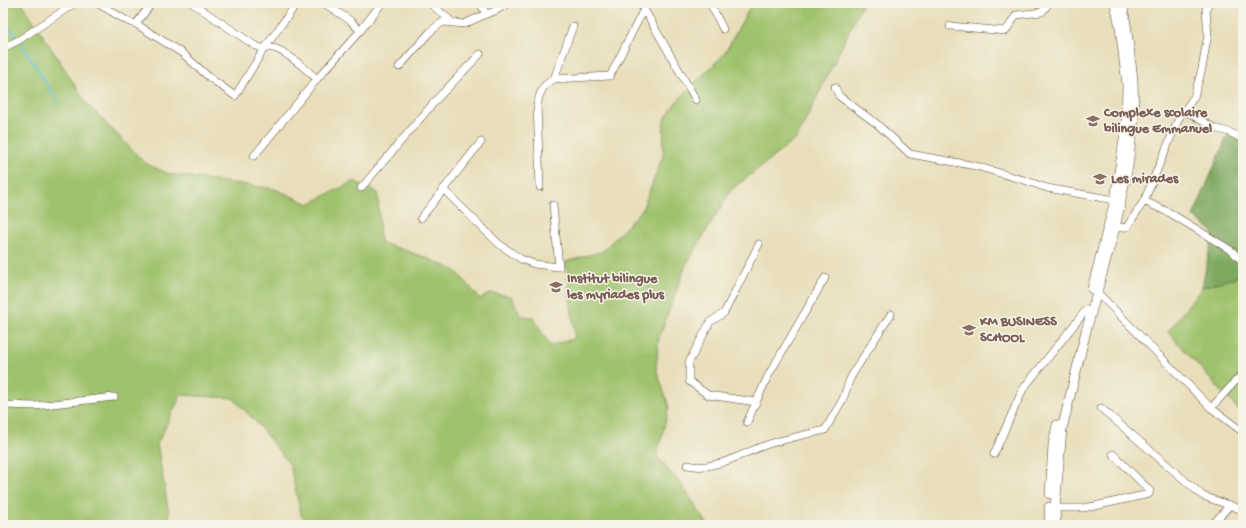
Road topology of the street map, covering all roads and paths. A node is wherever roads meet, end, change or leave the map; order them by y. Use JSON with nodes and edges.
{"nodes":[{"id":1,"x":75,"y":3,"type":"edge"},
{"id":2,"x":97,"y":3,"type":"edge"},
{"id":3,"x":152,"y":3,"type":"edge"},
{"id":4,"x":192,"y":3,"type":"edge"},
{"id":5,"x":297,"y":3,"type":"edge"},
{"id":6,"x":324,"y":3,"type":"edge"},
{"id":7,"x":382,"y":3,"type":"edge"},
{"id":8,"x":430,"y":3,"type":"edge"},
{"id":9,"x":480,"y":3,"type":"edge"},
{"id":10,"x":508,"y":3,"type":"edge"},
{"id":11,"x":710,"y":3,"type":"edge"},
{"id":12,"x":1049,"y":3,"type":"edge"},
{"id":13,"x":1115,"y":3,"type":"edge"},
{"id":14,"x":1122,"y":3,"type":"edge"},
{"id":15,"x":1209,"y":3,"type":"edge"},
{"id":16,"x":1237,"y":3,"type":"edge"},
{"id":17,"x":1243,"y":5,"type":"edge"},
{"id":18,"x":643,"y":6,"type":"edge"},
{"id":19,"x":486,"y":14,"type":"junction"},
{"id":20,"x":452,"y":22,"type":"junction"},
{"id":21,"x":136,"y":24,"type":"junction"},
{"id":22,"x":573,"y":26,"type":"dead end"},
{"id":23,"x":950,"y":26,"type":"dead end"},
{"id":24,"x":723,"y":29,"type":"dead end"},
{"id":25,"x":360,"y":31,"type":"junction"},
{"id":26,"x":3,"y":48,"type":"edge"},
{"id":27,"x":264,"y":49,"type":"junction"},
{"id":28,"x":480,"y":54,"type":"dead end"},
{"id":29,"x":399,"y":67,"type":"dead end"},
{"id":30,"x":317,"y":79,"type":"junction"},
{"id":31,"x":554,"y":79,"type":"junction"},
{"id":32,"x":835,"y":87,"type":"dead end"},
{"id":33,"x":696,"y":100,"type":"dead end"},
{"id":34,"x":1184,"y":110,"type":"junction"},
{"id":35,"x":1243,"y":139,"type":"edge"},
{"id":36,"x":481,"y":142,"type":"dead end"},
{"id":37,"x":254,"y":156,"type":"dead end"},
{"id":38,"x":540,"y":187,"type":"dead end"},
{"id":39,"x":361,"y":188,"type":"dead end"},
{"id":40,"x":443,"y":190,"type":"junction"},
{"id":41,"x":1114,"y":200,"type":"junction"},
{"id":42,"x":1144,"y":200,"type":"junction"},
{"id":43,"x":553,"y":205,"type":"dead end"},
{"id":44,"x":421,"y":218,"type":"dead end"},
{"id":45,"x":1115,"y":228,"type":"junction"},
{"id":46,"x":759,"y":244,"type":"dead end"},
{"id":47,"x":1243,"y":262,"type":"edge"},
{"id":48,"x":825,"y":278,"type":"dead end"},
{"id":49,"x":1097,"y":292,"type":"junction"},
{"id":50,"x":1086,"y":310,"type":"junction"},
{"id":51,"x":891,"y":314,"type":"dead end"},
{"id":52,"x":1081,"y":344,"type":"junction"},
{"id":53,"x":1243,"y":373,"type":"edge"},
{"id":54,"x":114,"y":397,"type":"dead end"},
{"id":55,"x":756,"y":402,"type":"junction"},
{"id":56,"x":3,"y":405,"type":"edge"},
{"id":57,"x":1101,"y":408,"type":"dead end"},
{"id":58,"x":1211,"y":408,"type":"junction"},
{"id":59,"x":747,"y":422,"type":"dead end"},
{"id":60,"x":1243,"y":432,"type":"edge"},
{"id":61,"x":994,"y":454,"type":"dead end"},
{"id":62,"x":1113,"y":454,"type":"dead end"},
{"id":63,"x":687,"y":465,"type":"dead end"},
{"id":64,"x":1230,"y":505,"type":"junction"},
{"id":65,"x":1055,"y":508,"type":"junction"},
{"id":66,"x":1243,"y":510,"type":"edge"},
{"id":67,"x":1050,"y":525,"type":"edge"},
{"id":68,"x":1056,"y":525,"type":"edge"},
{"id":69,"x":1212,"y":525,"type":"edge"}],
"edges":[{"from":1,"to":26,"type":"street"},
{"from":2,"to":21,"type":"street"},
{"from":3,"to":21,"type":"street"},
{"from":4,"to":27,"type":"street"},
{"from":5,"to":27,"type":"street"},
{"from":6,"to":25,"type":"street"},
{"from":7,"to":25,"type":"street"},
{"from":8,"to":20,"type":"street"},
{"from":9,"to":19,"type":"street"},
{"from":10,"to":19,"type":"street"},
{"from":11,"to":24,"type":"street"},
{"from":12,"to":23,"type":"street"},
{"from":13,"to":41,"type":"main road"},
{"from":14,"to":45,"type":"main road"},
{"from":15,"to":34,"type":"street"},
{"from":16,"to":17,"type":"street"},
{"from":18,"to":31,"type":"street"},
{"from":18,"to":33,"type":"street"},
{"from":19,"to":20,"type":"street"},
{"from":20,"to":29,"type":"street"},
{"from":21,"to":27,"type":"street"},
{"from":22,"to":31,"type":"street"},
{"from":25,"to":30,"type":"street"},
{"from":27,"to":30,"type":"street"},
{"from":28,"to":39,"type":"street"},
{"from":30,"to":37,"type":"street"},
{"from":31,"to":38,"type":"street"},
{"from":32,"to":41,"type":"street"},
{"from":34,"to":35,"type":"street"},
{"from":34,"to":42,"type":"street"},
{"from":36,"to":40,"type":"street"},
{"from":40,"to":43,"type":"street"},
{"from":40,"to":44,"type":"street"},
{"from":41,"to":50,"type":"main road"},
{"from":42,"to":45,"type":"street"},
{"from":42,"to":47,"type":"street"},
{"from":45,"to":49,"type":"main road"},
{"from":46,"to":55,"type":"street"},
{"from":48,"to":55,"type":"street"},
{"from":49,"to":52,"type":"main road"},
{"from":49,"to":58,"type":"street"},
{"from":50,"to":52,"type":"main road"},
{"from":50,"to":61,"type":"street"},
{"from":51,"to":63,"type":"street"},
{"from":52,"to":65,"type":"main road"},
{"from":52,"to":67,"type":"main road"},
{"from":53,"to":58,"type":"street"},
{"from":54,"to":56,"type":"street"},
{"from":55,"to":59,"type":"street"},
{"from":57,"to":64,"type":"street"},
{"from":58,"to":60,"type":"street"},
{"from":62,"to":65,"type":"street"},
{"from":64,"to":66,"type":"street"},
{"from":64,"to":69,"type":"street"},
{"from":65,"to":68,"type":"main road"}]}
